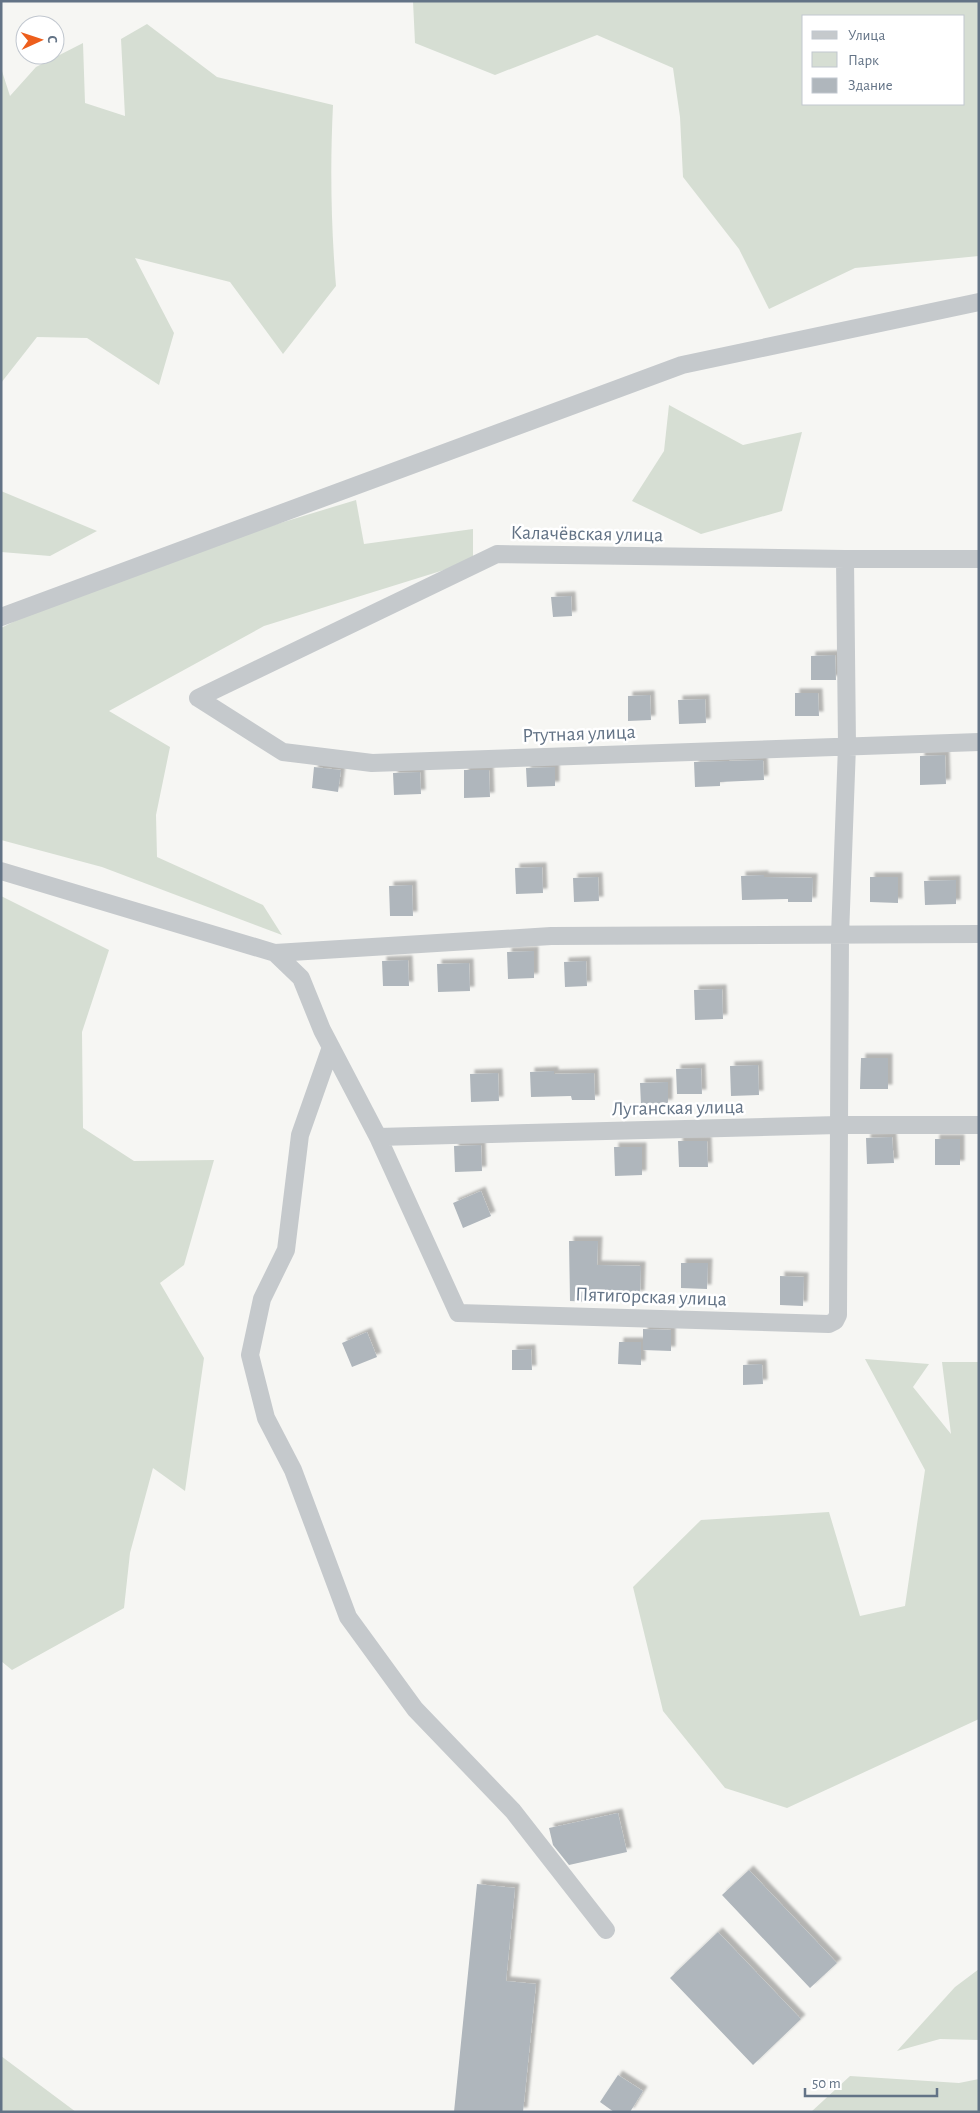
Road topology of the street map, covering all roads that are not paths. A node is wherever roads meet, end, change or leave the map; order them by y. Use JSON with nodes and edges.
{"nodes":[{"id":1,"x":979,"y":302,"type":"edge"},
{"id":2,"x":845,"y":559,"type":"junction"},
{"id":3,"x":979,"y":559,"type":"edge"},
{"id":4,"x":1,"y":617,"type":"edge"},
{"id":5,"x":198,"y":698,"type":"joint"},
{"id":6,"x":979,"y":742,"type":"edge"},
{"id":7,"x":847,"y":746,"type":"junction"},
{"id":8,"x":1,"y":871,"type":"edge"},
{"id":9,"x":979,"y":934,"type":"edge"},
{"id":10,"x":840,"y":936,"type":"junction"},
{"id":11,"x":275,"y":953,"type":"junction"},
{"id":12,"x":331,"y":1047,"type":"junction"},
{"id":13,"x":838,"y":1125,"type":"junction"},
{"id":14,"x":979,"y":1125,"type":"edge"},
{"id":15,"x":378,"y":1137,"type":"junction"},
{"id":16,"x":606,"y":1930,"type":"dead end"}],
"edges":[{"from":1,"to":4,"type":"street"},
{"from":2,"to":3,"type":"street","name":"Калачёвская улица"},
{"from":2,"to":5,"type":"street","name":"Калачёвская улица"},
{"from":2,"to":7,"type":"street"},
{"from":5,"to":7,"type":"street","name":"Ртутная улица"},
{"from":6,"to":7,"type":"street","name":"Ртутная улица"},
{"from":7,"to":10,"type":"street"},
{"from":8,"to":11,"type":"street"},
{"from":9,"to":10,"type":"street"},
{"from":10,"to":11,"type":"street"},
{"from":10,"to":13,"type":"street"},
{"from":11,"to":12,"type":"street"},
{"from":12,"to":15,"type":"street"},
{"from":12,"to":16,"type":"street"},
{"from":13,"to":14,"type":"street","name":"Луганская улица"},
{"from":13,"to":15,"type":"street","name":"Луганская улица"},
{"from":13,"to":15,"type":"street","name":"Пятигорская улица"}]}
